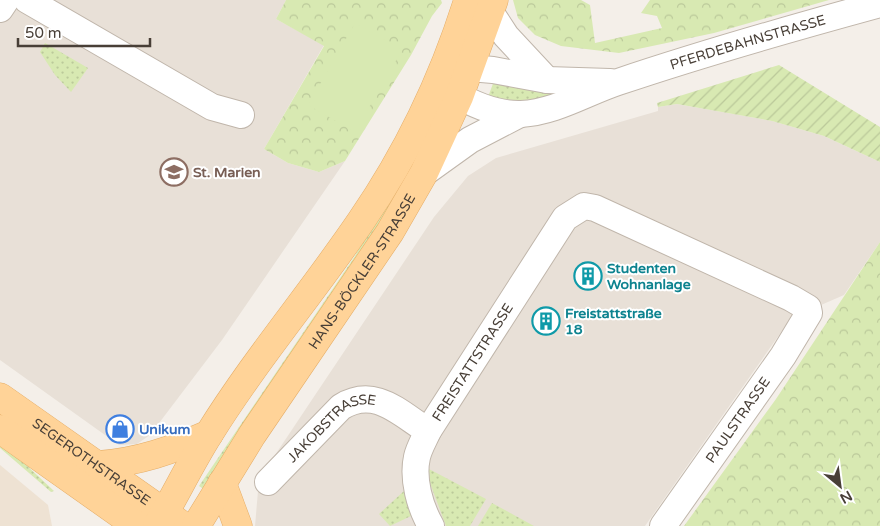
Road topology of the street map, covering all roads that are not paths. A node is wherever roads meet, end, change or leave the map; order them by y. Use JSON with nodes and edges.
{"nodes":[{"id":1,"x":6,"y":0,"type":"edge"},
{"id":2,"x":27,"y":0,"type":"edge"},
{"id":3,"x":484,"y":4,"type":"edge"},
{"id":4,"x":880,"y":4,"type":"edge"},
{"id":5,"x":0,"y":9,"type":"edge"},
{"id":6,"x":453,"y":78,"type":"junction"},
{"id":7,"x":547,"y":80,"type":"junction"},
{"id":8,"x":616,"y":82,"type":"junction"},
{"id":9,"x":520,"y":114,"type":"junction"},
{"id":10,"x":241,"y":115,"type":"dead end"},
{"id":11,"x":424,"y":173,"type":"junction"},
{"id":12,"x":574,"y":211,"type":"joint"},
{"id":13,"x":0,"y":397,"type":"edge"},
{"id":14,"x":0,"y":429,"type":"edge"},
{"id":15,"x":428,"y":432,"type":"junction"},
{"id":16,"x":209,"y":434,"type":"junction"},
{"id":17,"x":98,"y":465,"type":"junction"},
{"id":18,"x":268,"y":482,"type":"dead end"},
{"id":19,"x":222,"y":483,"type":"junction"},
{"id":20,"x":168,"y":521,"type":"edge"},
{"id":21,"x":137,"y":526,"type":"edge"},
{"id":22,"x":196,"y":526,"type":"edge"},
{"id":23,"x":238,"y":526,"type":"edge"},
{"id":24,"x":431,"y":526,"type":"edge"},
{"id":25,"x":663,"y":526,"type":"edge"}],
"edges":[{"from":1,"to":5,"type":"street"},
{"from":2,"to":10,"type":"street"},
{"from":3,"to":6,"type":"main road","name":"HANS-BÖCKLER-STRASSE"},
{"from":3,"to":7,"type":"street"},
{"from":4,"to":8,"type":"street","name":"PFERDEBAHNSTRASSE"},
{"from":6,"to":7,"type":"street","name":"PFERDEBAHNSTRASSE"},
{"from":6,"to":9,"type":"street","name":"PFERDEBAHNSTRASSE"},
{"from":6,"to":11,"type":"main road","name":"HANS-BÖCKLER-STRASSE"},
{"from":6,"to":16,"type":"main road","name":"HANS-BÖCKLER-STRASSE"},
{"from":7,"to":8,"type":"street","name":"PFERDEBAHNSTRASSE"},
{"from":8,"to":9,"type":"street","name":"PFERDEBAHNSTRASSE"},
{"from":9,"to":11,"type":"street"},
{"from":11,"to":19,"type":"main road","name":"HANS-BÖCKLER-STRASSE"},
{"from":12,"to":15,"type":"street","name":"FREISTATTSTRASSE"},
{"from":12,"to":25,"type":"street","name":"PAULSTRASSE"},
{"from":13,"to":17,"type":"main road","name":"SEGEROTHSTRASSE"},
{"from":14,"to":21,"type":"main road","name":"SEGEROTHSTRASSE"},
{"from":15,"to":18,"type":"street","name":"JAKOBSTRASSE"},
{"from":15,"to":24,"type":"street","name":"FREISTATTSTRASSE"},
{"from":16,"to":17,"type":"main road"},
{"from":16,"to":20,"type":"main road","name":"HANS-BÖCKLER-STRASSE"},
{"from":17,"to":20,"type":"main road","name":"SEGEROTHSTRASSE"},
{"from":19,"to":22,"type":"main road","name":"HANS-BÖCKLER-STRASSE"},
{"from":19,"to":23,"type":"main road"}]}
